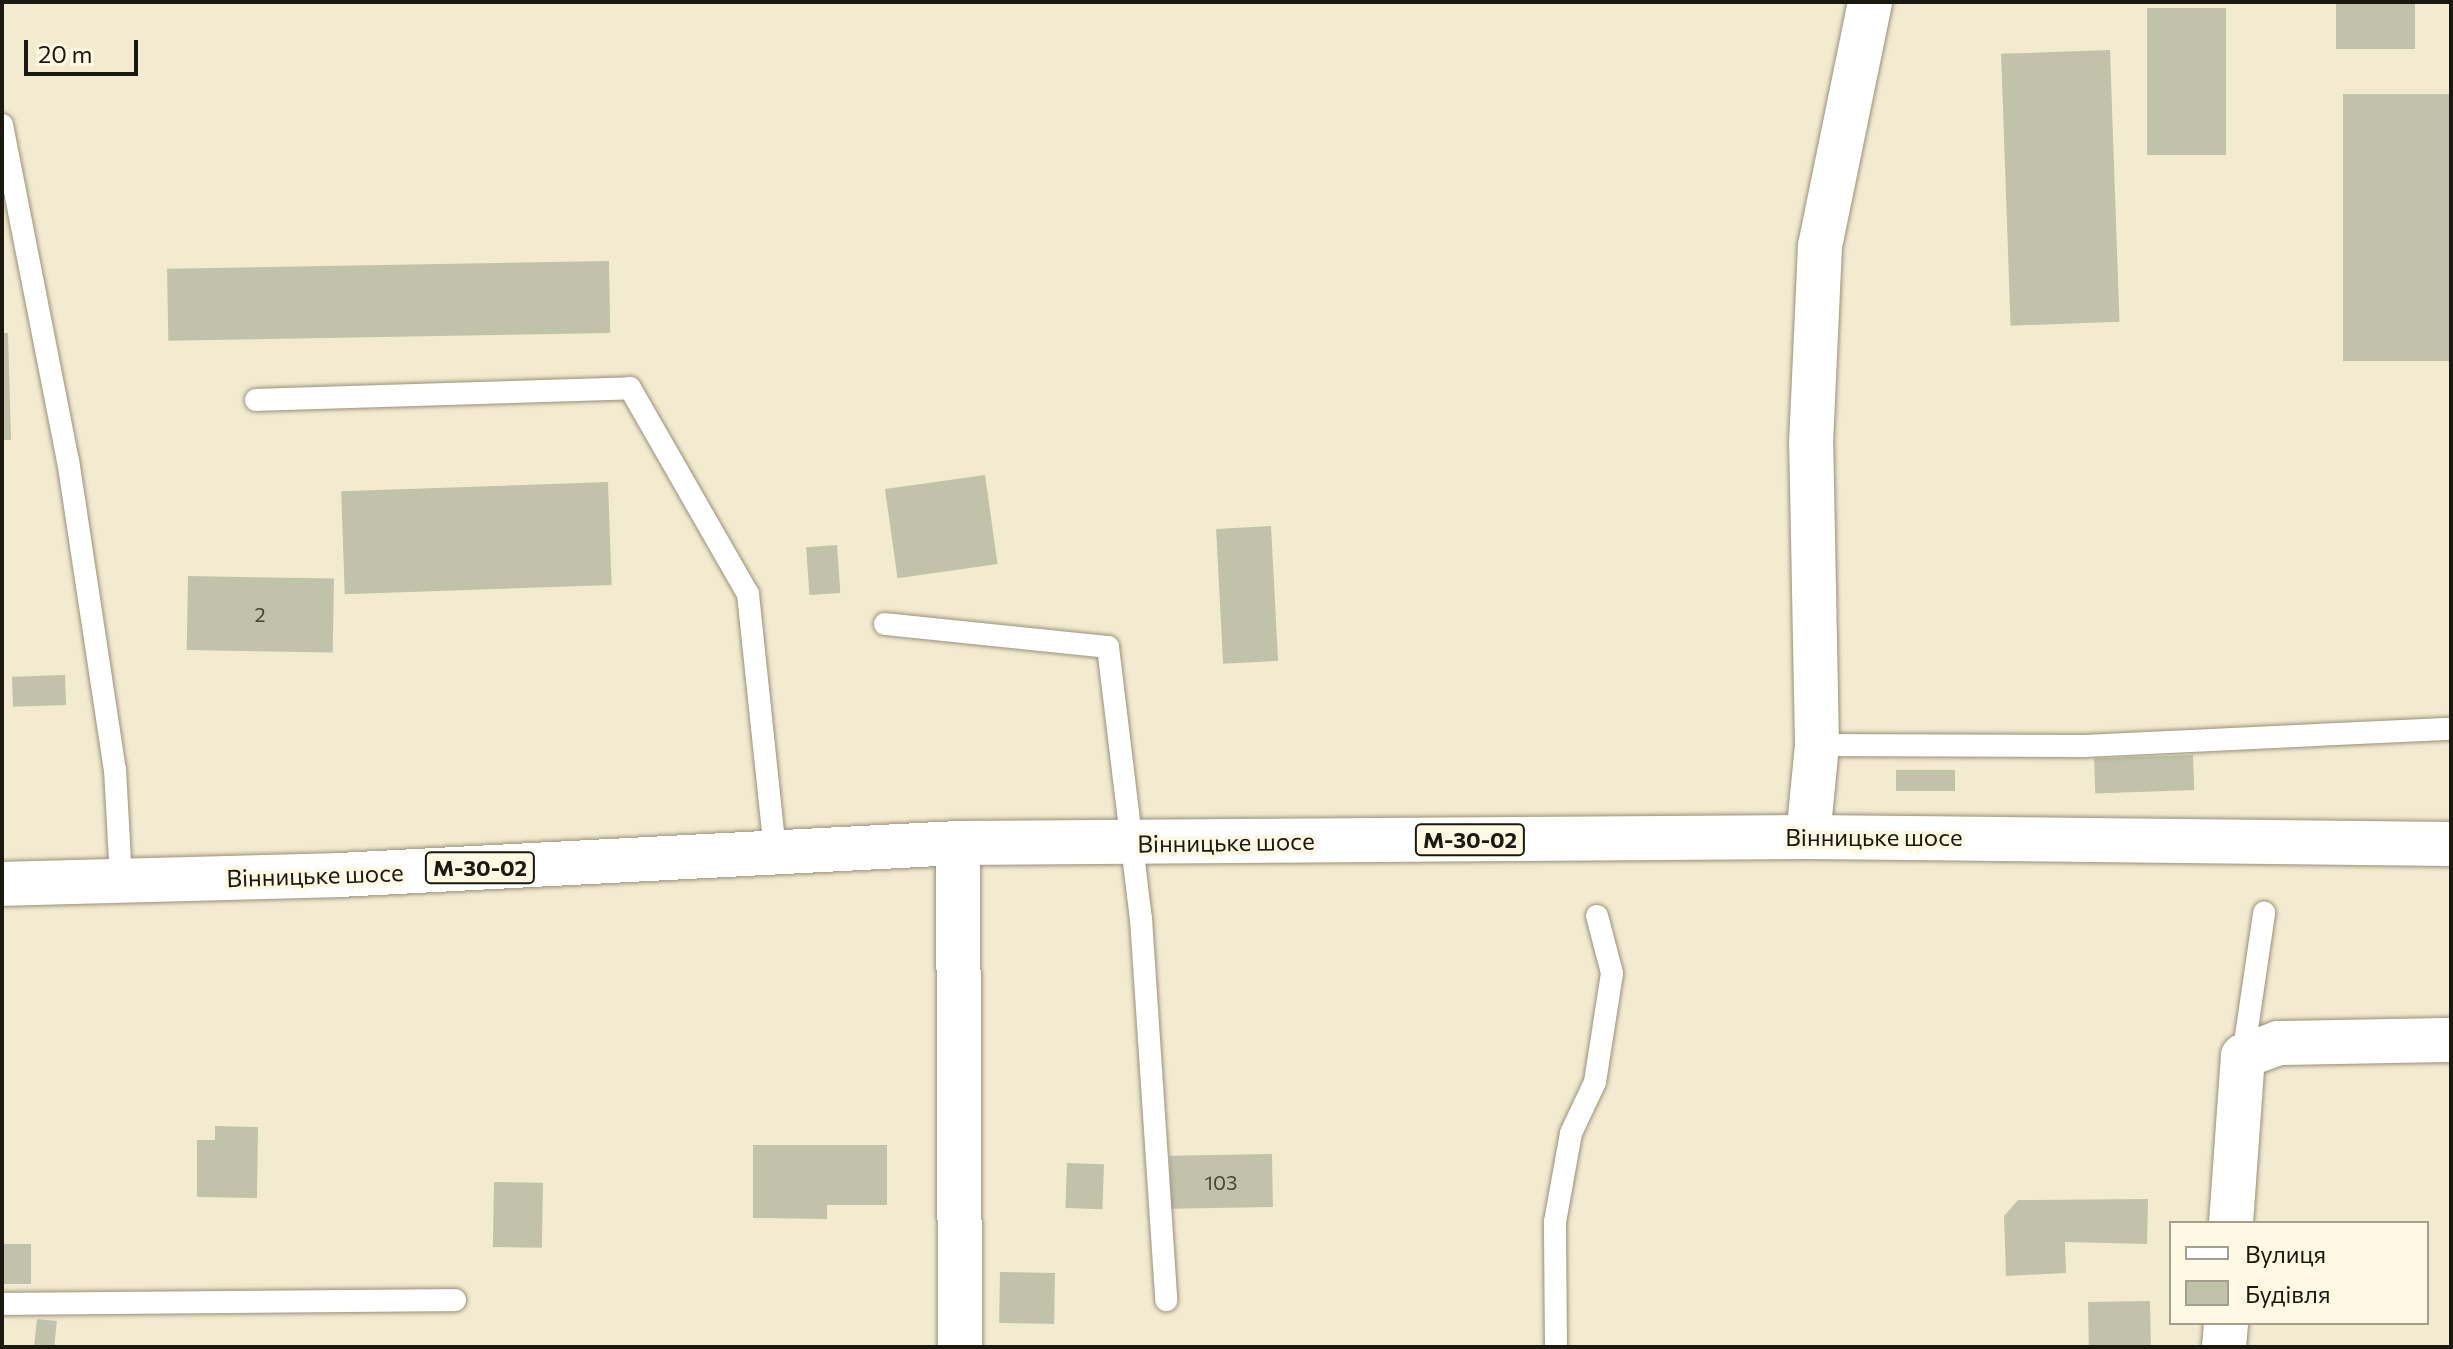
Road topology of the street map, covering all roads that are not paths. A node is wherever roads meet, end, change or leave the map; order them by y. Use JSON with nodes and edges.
{"nodes":[{"id":1,"x":1870,"y":2,"type":"edge"},
{"id":2,"x":2,"y":125,"type":"edge"},
{"id":3,"x":256,"y":400,"type":"dead end"},
{"id":4,"x":885,"y":624,"type":"dead end"},
{"id":5,"x":2451,"y":729,"type":"edge"},
{"id":6,"x":1817,"y":745,"type":"junction"},
{"id":7,"x":1808,"y":837,"type":"junction"},
{"id":8,"x":958,"y":843,"type":"junction"},
{"id":9,"x":1132,"y":843,"type":"junction"},
{"id":10,"x":2451,"y":844,"type":"edge"},
{"id":11,"x":775,"y":852,"type":"junction"},
{"id":12,"x":121,"y":881,"type":"junction"},
{"id":13,"x":2,"y":884,"type":"edge"},
{"id":14,"x":2264,"y":913,"type":"dead end"},
{"id":15,"x":1597,"y":916,"type":"dead end"},
{"id":16,"x":2451,"y":1040,"type":"edge"},
{"id":17,"x":2243,"y":1056,"type":"junction"},
{"id":18,"x":2231,"y":1221,"type":"edge"},
{"id":19,"x":455,"y":1300,"type":"dead end"},
{"id":20,"x":1166,"y":1300,"type":"dead end"},
{"id":21,"x":2,"y":1304,"type":"edge"},
{"id":22,"x":2226,"y":1325,"type":"edge"},
{"id":23,"x":960,"y":1347,"type":"edge"},
{"id":24,"x":1556,"y":1347,"type":"edge"},
{"id":25,"x":2224,"y":1347,"type":"edge"}],
"edges":[{"from":1,"to":6,"type":"main road"},
{"from":2,"to":12,"type":"lane"},
{"from":3,"to":11,"type":"lane"},
{"from":4,"to":9,"type":"lane"},
{"from":5,"to":6,"type":"lane"},
{"from":6,"to":7,"type":"main road"},
{"from":7,"to":9,"type":"main road","name":"Вінницьке шосе","number":"М-30-02"},
{"from":7,"to":10,"type":"main road","name":"Вінницьке шосе"},
{"from":8,"to":9,"type":"main road","name":"Вінницьке шосе","number":"М-30-02"},
{"from":8,"to":11,"type":"main road","name":"Вінницьке шосе","number":"М-30-02"},
{"from":8,"to":23,"type":"main road"},
{"from":9,"to":20,"type":"lane"},
{"from":11,"to":12,"type":"main road","name":"Вінницьке шосе","number":"М-30-02"},
{"from":12,"to":13,"type":"main road","name":"Вінницьке шосе","number":"М-30-02"},
{"from":14,"to":17,"type":"lane"},
{"from":15,"to":24,"type":"lane"},
{"from":16,"to":17,"type":"main road"},
{"from":17,"to":18,"type":"main road"},
{"from":19,"to":21,"type":"lane"},
{"from":22,"to":25,"type":"main road"}]}
